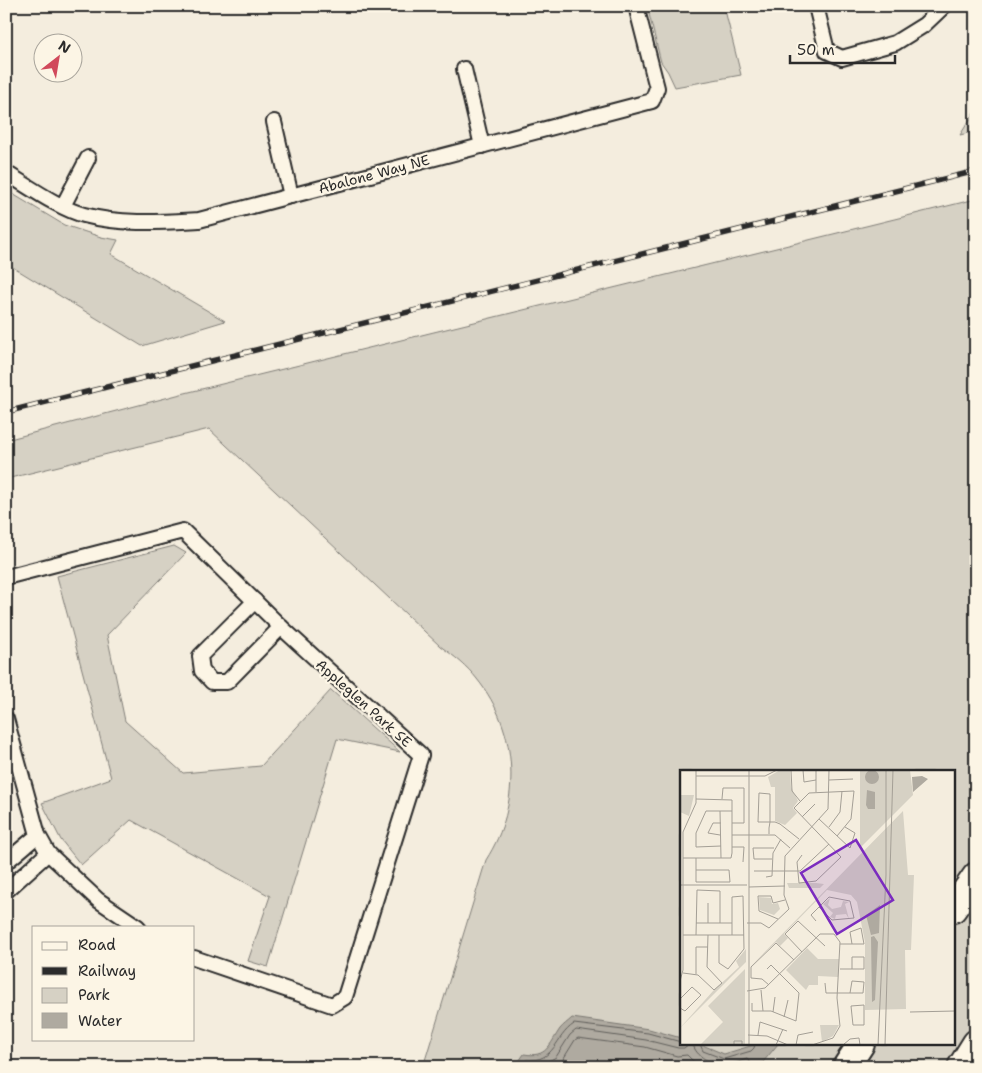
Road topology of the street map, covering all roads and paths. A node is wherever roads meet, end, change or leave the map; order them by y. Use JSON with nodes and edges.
{"nodes":[{"id":1,"x":636,"y":6,"type":"edge"},
{"id":2,"x":816,"y":6,"type":"edge"},
{"id":3,"x":944,"y":6,"type":"edge"},
{"id":4,"x":464,"y":69,"type":"dead end"},
{"id":5,"x":274,"y":122,"type":"dead end"},
{"id":6,"x":482,"y":146,"type":"junction"},
{"id":7,"x":88,"y":158,"type":"dead end"},
{"id":8,"x":6,"y":173,"type":"edge"},
{"id":9,"x":291,"y":196,"type":"junction"},
{"id":10,"x":63,"y":206,"type":"junction"},
{"id":11,"x":6,"y":577,"type":"edge"},
{"id":12,"x":255,"y":601,"type":"junction"},
{"id":13,"x":281,"y":627,"type":"junction"},
{"id":14,"x":6,"y":719,"type":"edge"},
{"id":15,"x":38,"y":835,"type":"junction"},
{"id":16,"x":48,"y":853,"type":"junction"},
{"id":17,"x":6,"y":862,"type":"edge"},
{"id":18,"x":976,"y":876,"type":"edge"},
{"id":19,"x":6,"y":891,"type":"edge"},
{"id":20,"x":954,"y":908,"type":"edge"},
{"id":21,"x":137,"y":926,"type":"edge"},
{"id":22,"x":195,"y":958,"type":"edge"},
{"id":23,"x":976,"y":1043,"type":"edge"},
{"id":24,"x":860,"y":1046,"type":"edge"},
{"id":25,"x":846,"y":1067,"type":"edge"},
{"id":26,"x":960,"y":1067,"type":"edge"}],
"edges":[{"from":1,"to":6,"type":"street","name":"Abalone Way NE"},
{"from":2,"to":3,"type":"street"},
{"from":4,"to":6,"type":"street"},
{"from":5,"to":9,"type":"street"},
{"from":6,"to":9,"type":"street","name":"Abalone Way NE"},
{"from":7,"to":10,"type":"street"},
{"from":8,"to":10,"type":"street","name":"Abalone Way NE"},
{"from":9,"to":10,"type":"street","name":"Abalone Way NE"},
{"from":11,"to":12,"type":"street","name":"Appleglen Park SE"},
{"from":12,"to":13,"type":"street","name":"Appleglen Park SE"},
{"from":12,"to":13,"type":"street"},
{"from":13,"to":22,"type":"street","name":"Appleglen Park SE"},
{"from":14,"to":15,"type":"street"},
{"from":15,"to":16,"type":"street"},
{"from":15,"to":17,"type":"street"},
{"from":16,"to":19,"type":"street"},
{"from":16,"to":21,"type":"street"},
{"from":18,"to":20,"type":"highway"},
{"from":23,"to":26,"type":"highway"},
{"from":24,"to":25,"type":"highway"}]}
